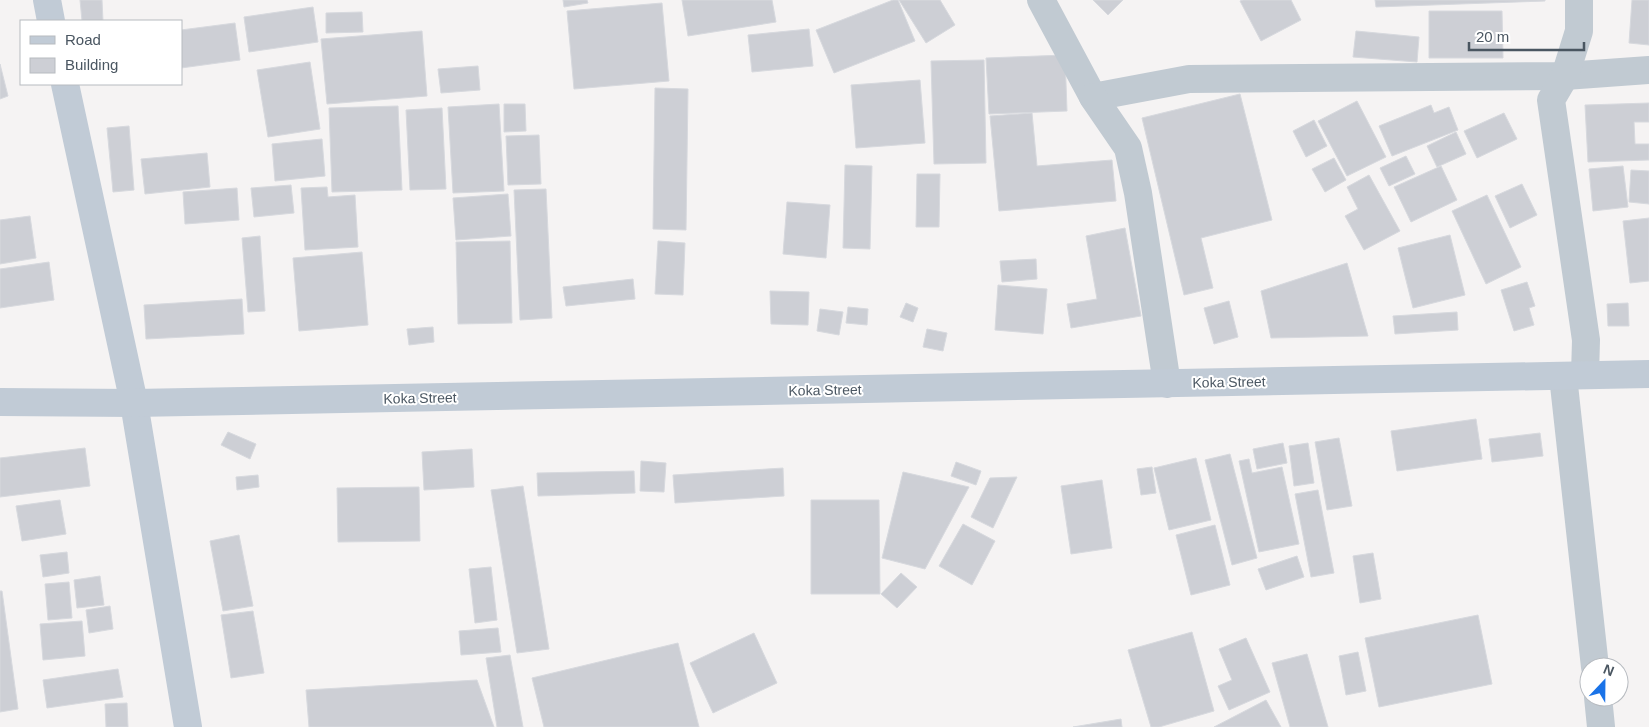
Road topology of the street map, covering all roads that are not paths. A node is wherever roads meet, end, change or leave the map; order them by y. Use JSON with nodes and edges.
{"nodes":[{"id":1,"x":46,"y":0,"type":"edge"},
{"id":2,"x":1041,"y":0,"type":"edge"},
{"id":3,"x":1579,"y":0,"type":"edge"},
{"id":4,"x":51,"y":20,"type":"edge"},
{"id":5,"x":1649,"y":70,"type":"edge"},
{"id":6,"x":1565,"y":76,"type":"junction"},
{"id":7,"x":65,"y":85,"type":"edge"},
{"id":8,"x":1093,"y":97,"type":"junction"},
{"id":9,"x":1649,"y":374,"type":"edge"},
{"id":10,"x":1574,"y":376,"type":"junction"},
{"id":11,"x":1167,"y":384,"type":"junction"},
{"id":12,"x":0,"y":402,"type":"edge"},
{"id":13,"x":134,"y":403,"type":"junction"},
{"id":14,"x":1594,"y":657,"type":"edge"},
{"id":15,"x":1599,"y":707,"type":"edge"},
{"id":16,"x":188,"y":727,"type":"edge"},
{"id":17,"x":1602,"y":727,"type":"edge"}],
"edges":[{"from":1,"to":4,"type":"main road"},
{"from":2,"to":8,"type":"street"},
{"from":3,"to":6,"type":"street"},
{"from":5,"to":6,"type":"street"},
{"from":6,"to":8,"type":"street"},
{"from":6,"to":10,"type":"street"},
{"from":7,"to":13,"type":"main road"},
{"from":8,"to":11,"type":"street"},
{"from":9,"to":10,"type":"main road","name":"Koka Street"},
{"from":10,"to":11,"type":"main road","name":"Koka Street"},
{"from":10,"to":14,"type":"street"},
{"from":11,"to":13,"type":"main road","name":"Koka Street"},
{"from":12,"to":13,"type":"main road","name":"Koka Street"},
{"from":13,"to":16,"type":"main road"},
{"from":15,"to":17,"type":"street"}]}
